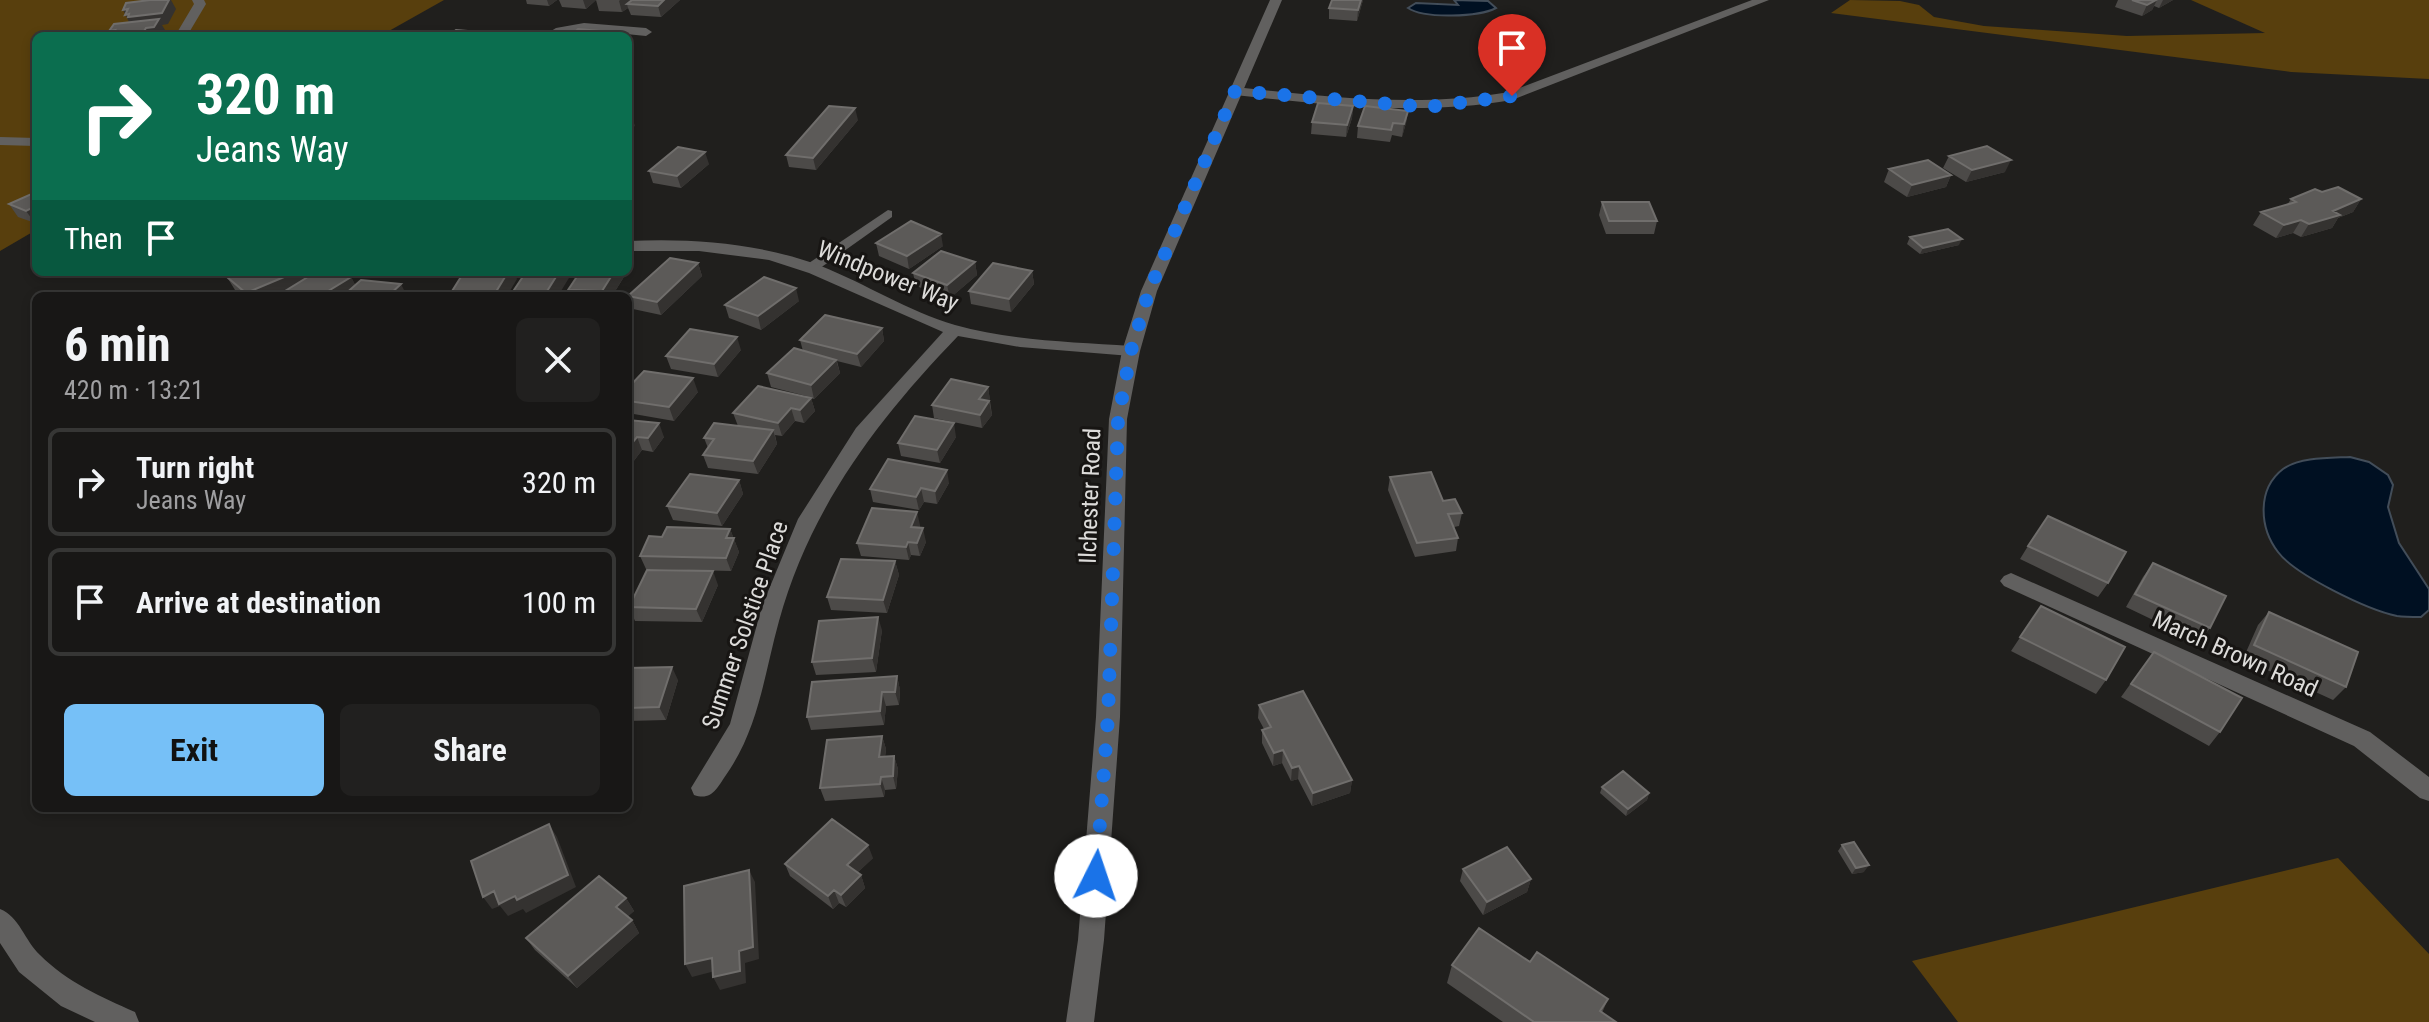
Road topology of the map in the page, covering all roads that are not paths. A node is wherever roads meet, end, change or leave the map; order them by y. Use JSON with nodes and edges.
{"nodes":[{"id":1,"x":198,"y":0,"type":"edge"},
{"id":2,"x":1276,"y":0,"type":"edge"},
{"id":3,"x":1763,"y":0,"type":"edge"},
{"id":4,"x":184,"y":32,"type":"edge"},
{"id":5,"x":558,"y":32,"type":"edge"},
{"id":6,"x":646,"y":32,"type":"dead end"},
{"id":7,"x":1235,"y":91,"type":"junction"},
{"id":8,"x":0,"y":141,"type":"edge"},
{"id":9,"x":32,"y":142,"type":"edge"},
{"id":10,"x":888,"y":214,"type":"dead end"},
{"id":11,"x":632,"y":246,"type":"edge"},
{"id":12,"x":811,"y":268,"type":"junction"},
{"id":13,"x":954,"y":330,"type":"junction"},
{"id":14,"x":1131,"y":351,"type":"junction"},
{"id":15,"x":2011,"y":581,"type":"dead end"},
{"id":16,"x":703,"y":788,"type":"dead end"},
{"id":17,"x":2429,"y":791,"type":"edge"},
{"id":18,"x":0,"y":921,"type":"edge"},
{"id":19,"x":125,"y":1022,"type":"edge"},
{"id":20,"x":1080,"y":1022,"type":"edge"}],
"edges":[{"from":1,"to":4,"type":"street"},
{"from":2,"to":7,"type":"street","name":"Ilchester Road"},
{"from":3,"to":7,"type":"street"},
{"from":5,"to":6,"type":"street"},
{"from":7,"to":14,"type":"street","name":"Ilchester Road"},
{"from":8,"to":9,"type":"street"},
{"from":10,"to":12,"type":"lane"},
{"from":11,"to":12,"type":"street","name":"Windpower Way"},
{"from":12,"to":13,"type":"street","name":"Windpower Way"},
{"from":13,"to":14,"type":"street","name":"Windpower Way"},
{"from":13,"to":16,"type":"street","name":"Summer Solstice Place"},
{"from":14,"to":20,"type":"street","name":"Ilchester Road"},
{"from":15,"to":17,"type":"street","name":"March Brown Road"},
{"from":18,"to":19,"type":"street"}]}
